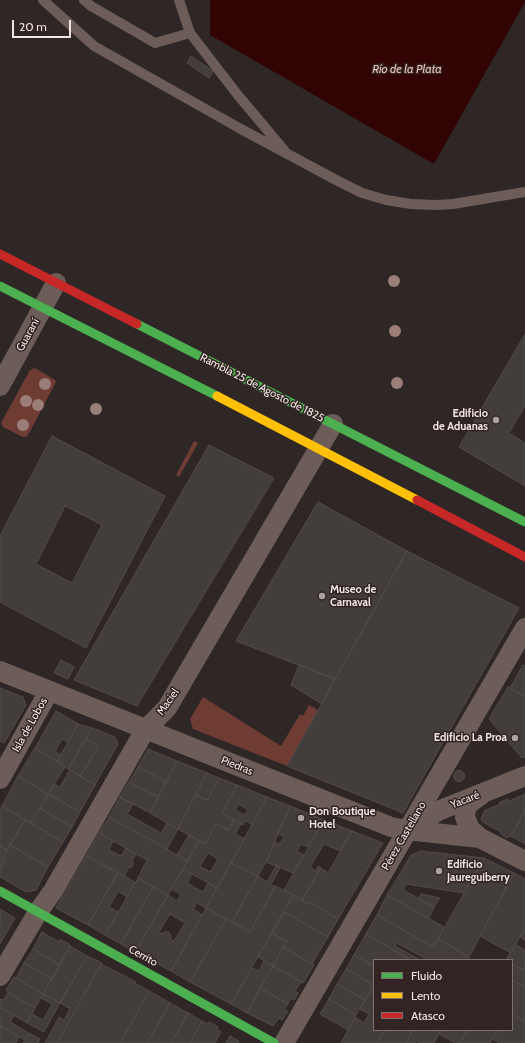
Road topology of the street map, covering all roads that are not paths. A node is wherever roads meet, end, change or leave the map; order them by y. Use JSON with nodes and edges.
{"nodes":[{"id":1,"x":43,"y":0,"type":"edge"},
{"id":2,"x":84,"y":0,"type":"edge"},
{"id":3,"x":179,"y":0,"type":"edge"},
{"id":4,"x":190,"y":33,"type":"junction"},
{"id":5,"x":288,"y":155,"type":"junction"},
{"id":6,"x":525,"y":192,"type":"edge"},
{"id":7,"x":0,"y":254,"type":"edge"},
{"id":8,"x":56,"y":283,"type":"junction"},
{"id":9,"x":0,"y":286,"type":"edge"},
{"id":10,"x":43,"y":309,"type":"junction"},
{"id":11,"x":0,"y":386,"type":"edge"},
{"id":12,"x":332,"y":424,"type":"junction"},
{"id":13,"x":318,"y":448,"type":"junction"},
{"id":14,"x":525,"y":522,"type":"edge"},
{"id":15,"x":516,"y":548,"type":"edge"},
{"id":16,"x":525,"y":557,"type":"edge"},
{"id":17,"x":525,"y":628,"type":"edge"},
{"id":18,"x":0,"y":671,"type":"edge"},
{"id":19,"x":49,"y":691,"type":"junction"},
{"id":20,"x":145,"y":730,"type":"junction"},
{"id":21,"x":525,"y":776,"type":"edge"},
{"id":22,"x":0,"y":779,"type":"edge"},
{"id":23,"x":484,"y":793,"type":"junction"},
{"id":24,"x":408,"y":830,"type":"junction"},
{"id":25,"x":480,"y":838,"type":"junction"},
{"id":26,"x":525,"y":861,"type":"edge"},
{"id":27,"x":0,"y":891,"type":"edge"},
{"id":28,"x":38,"y":912,"type":"junction"},
{"id":29,"x":0,"y":976,"type":"edge"},
{"id":30,"x":274,"y":1043,"type":"edge"},
{"id":31,"x":284,"y":1043,"type":"edge"}],
"edges":[{"from":1,"to":5,"type":"lane"},
{"from":2,"to":4,"type":"lane"},
{"from":3,"to":4,"type":"lane"},
{"from":4,"to":5,"type":"lane"},
{"from":5,"to":6,"type":"lane"},
{"from":7,"to":8,"type":"main road","name":"Rambla 25 de Agosto de 1825"},
{"from":8,"to":10,"type":"street","name":"Guaraní"},
{"from":8,"to":12,"type":"main road","name":"Rambla 25 de Agosto de 1825"},
{"from":9,"to":10,"type":"main road"},
{"from":10,"to":11,"type":"street","name":"Guaraní"},
{"from":10,"to":13,"type":"main road"},
{"from":12,"to":13,"type":"street","name":"Maciel"},
{"from":12,"to":14,"type":"main road","name":"Rambla 25 de Agosto de 1825"},
{"from":13,"to":15,"type":"main road"},
{"from":13,"to":20,"type":"street","name":"Maciel"},
{"from":15,"to":16,"type":"main road"},
{"from":17,"to":24,"type":"street","name":"Pérez Castellano"},
{"from":18,"to":19,"type":"street","name":"Piedras"},
{"from":19,"to":20,"type":"street","name":"Piedras"},
{"from":19,"to":22,"type":"street","name":"Isla de Lobos"},
{"from":20,"to":24,"type":"street","name":"Piedras"},
{"from":20,"to":28,"type":"street","name":"Maciel"},
{"from":21,"to":23,"type":"street","name":"Yacaré"},
{"from":23,"to":24,"type":"street","name":"Yacaré"},
{"from":23,"to":25,"type":"street","name":"Piedras"},
{"from":24,"to":25,"type":"street","name":"Piedras"},
{"from":24,"to":31,"type":"street","name":"Pérez Castellano"},
{"from":25,"to":26,"type":"street","name":"Piedras"},
{"from":27,"to":28,"type":"main road","name":"Cerrito"},
{"from":28,"to":29,"type":"street","name":"Maciel"},
{"from":28,"to":30,"type":"main road","name":"Cerrito"}]}
